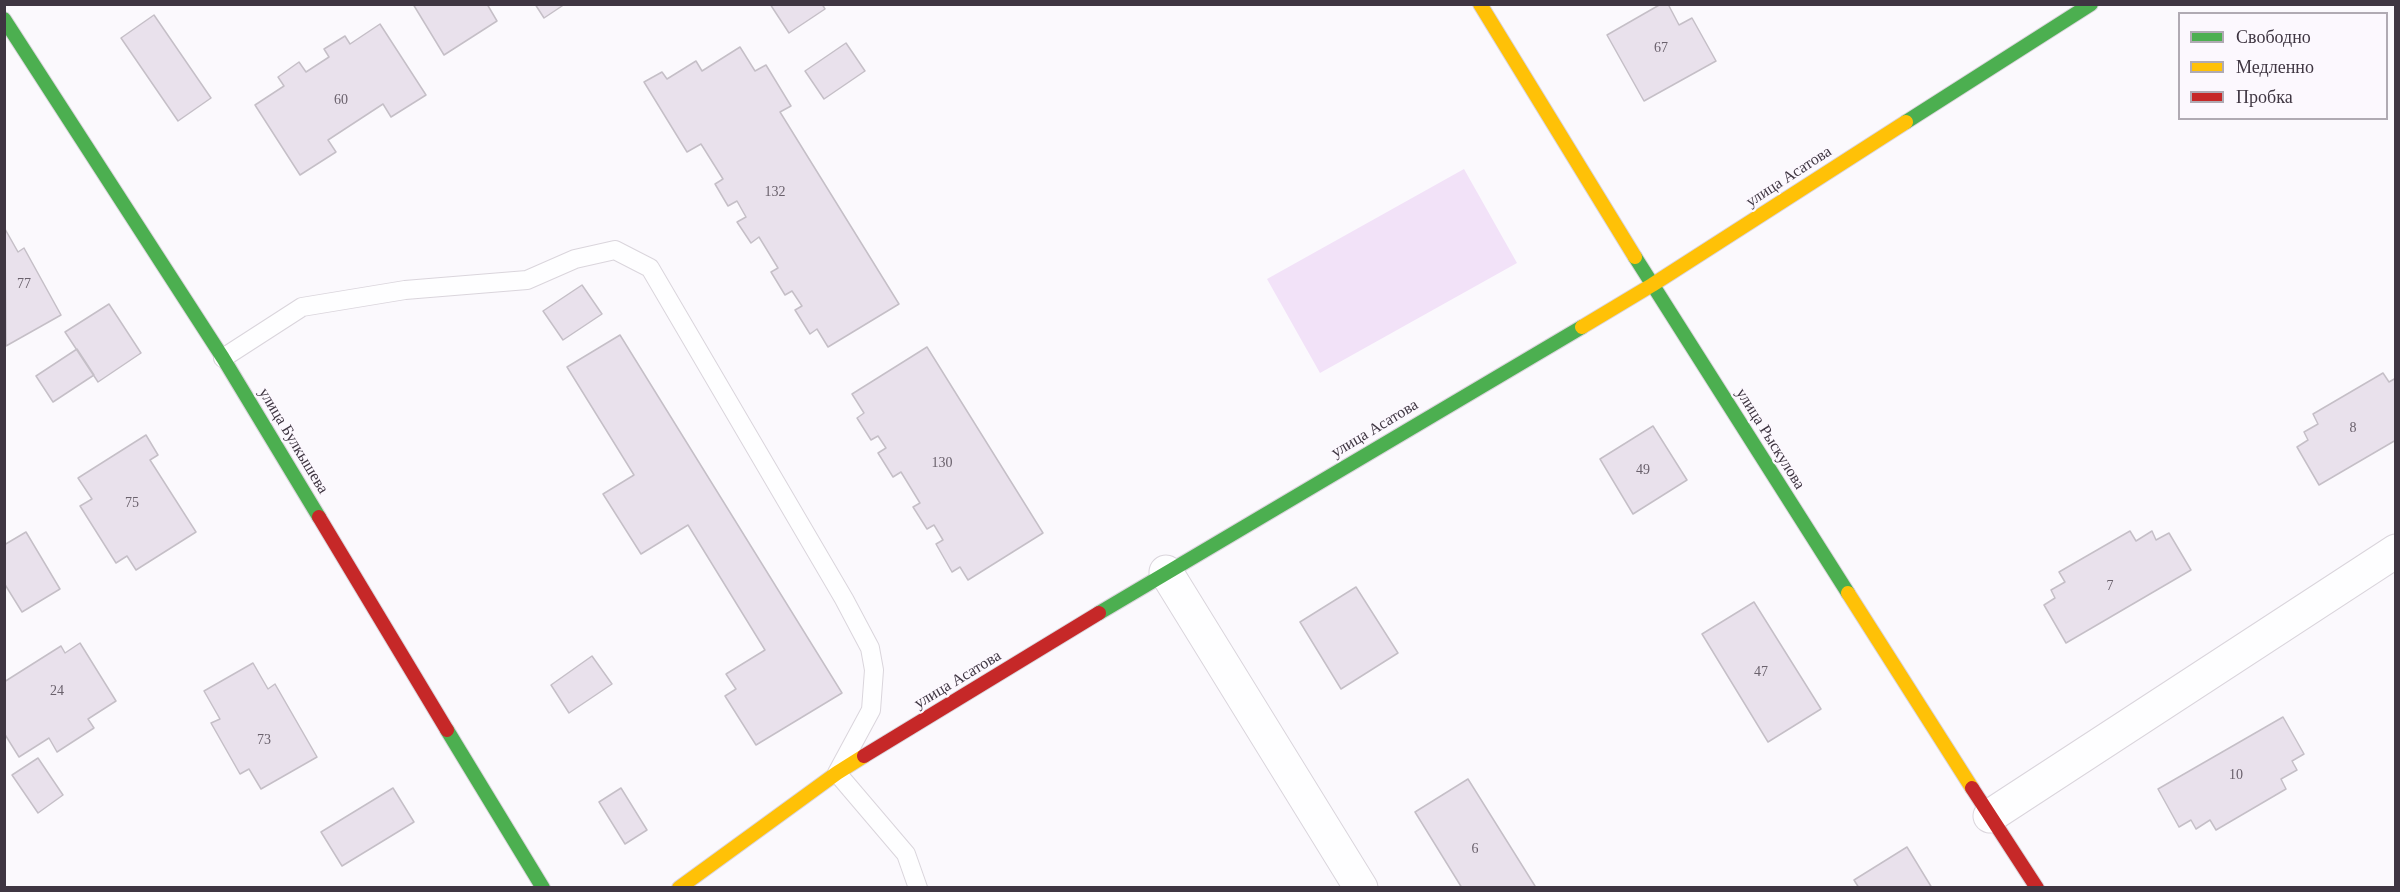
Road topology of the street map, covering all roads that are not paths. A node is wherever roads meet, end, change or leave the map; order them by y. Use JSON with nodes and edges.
{"nodes":[{"id":1,"x":1480,"y":4,"type":"edge"},
{"id":2,"x":2091,"y":4,"type":"edge"},
{"id":3,"x":4,"y":19,"type":"edge"},
{"id":4,"x":1652,"y":285,"type":"junction"},
{"id":5,"x":223,"y":358,"type":"junction"},
{"id":6,"x":2396,"y":551,"type":"edge"},
{"id":7,"x":1166,"y":572,"type":"junction"},
{"id":8,"x":837,"y":772,"type":"junction"},
{"id":9,"x":1990,"y":816,"type":"junction"},
{"id":10,"x":543,"y":888,"type":"edge"},
{"id":11,"x":679,"y":888,"type":"edge"},
{"id":12,"x":918,"y":888,"type":"edge"},
{"id":13,"x":1361,"y":888,"type":"edge"},
{"id":14,"x":2037,"y":888,"type":"edge"}],
"edges":[{"from":1,"to":4,"type":"street","name":"улица Рыскулова"},
{"from":2,"to":4,"type":"street","name":"улица Асатова"},
{"from":3,"to":5,"type":"street","name":"улица Булкышева"},
{"from":4,"to":7,"type":"street","name":"улица Асатова"},
{"from":4,"to":9,"type":"street","name":"улица Рыскулова"},
{"from":5,"to":8,"type":"lane"},
{"from":5,"to":10,"type":"street","name":"улица Булкышева"},
{"from":6,"to":9,"type":"street"},
{"from":7,"to":8,"type":"street","name":"улица Асатова"},
{"from":7,"to":13,"type":"street"},
{"from":8,"to":11,"type":"street","name":"улица Асатова"},
{"from":8,"to":12,"type":"lane"},
{"from":9,"to":14,"type":"street","name":"улица Рыскулова"}]}
